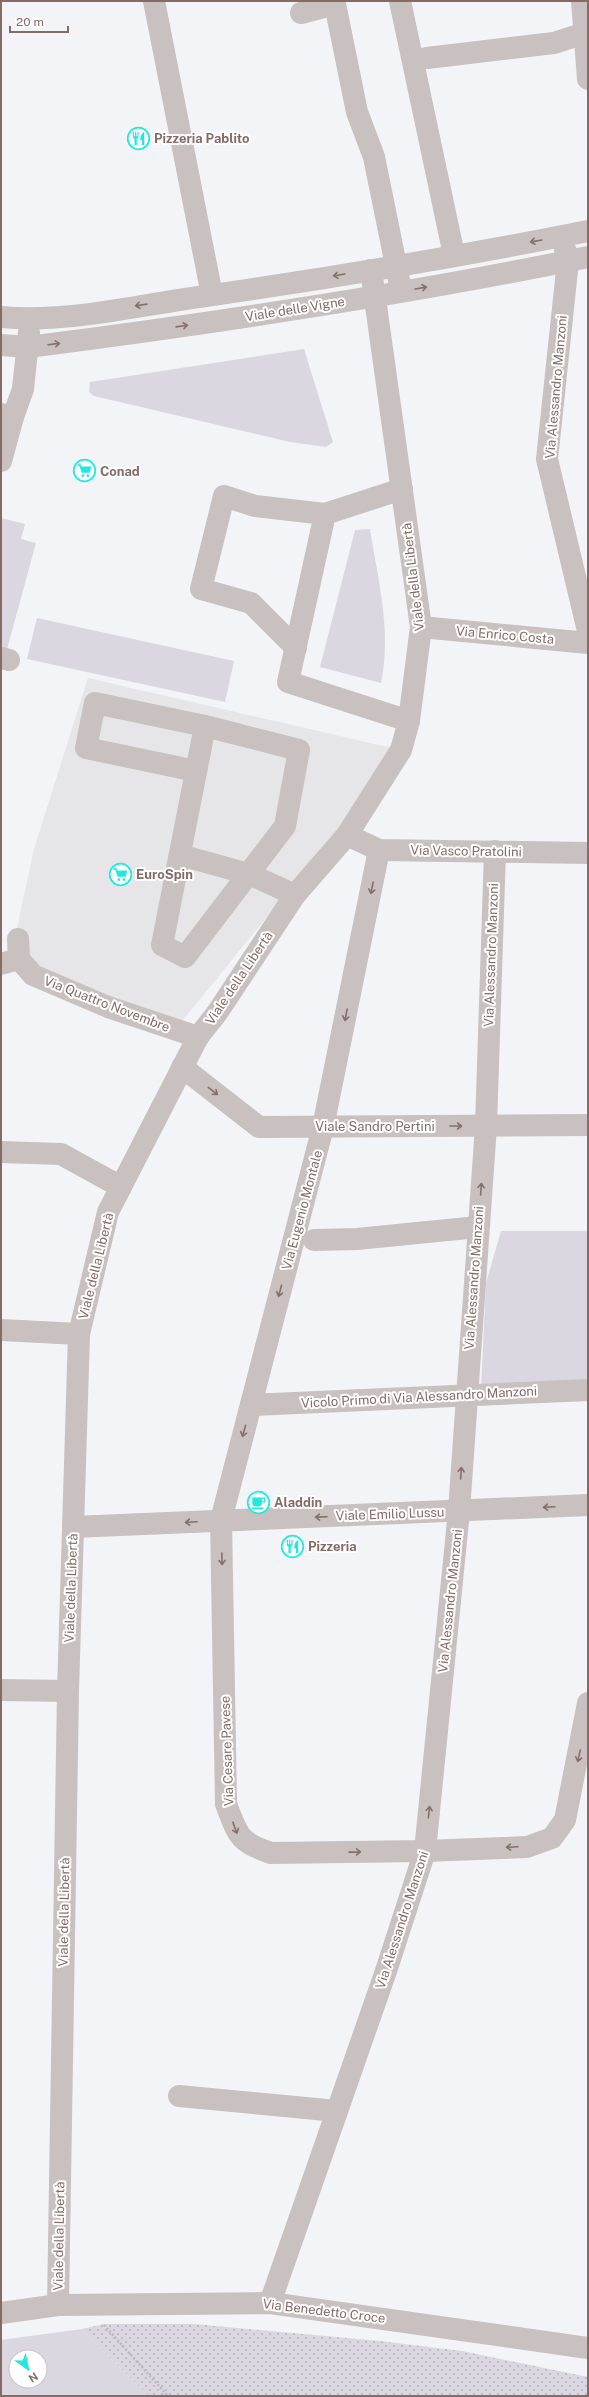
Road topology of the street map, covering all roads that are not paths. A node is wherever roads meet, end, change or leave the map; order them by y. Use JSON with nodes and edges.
{"nodes":[{"id":1,"x":154,"y":1,"type":"edge"},
{"id":2,"x":400,"y":1,"type":"edge"},
{"id":3,"x":582,"y":1,"type":"edge"},
{"id":4,"x":301,"y":13,"type":"dead end"},
{"id":5,"x":587,"y":32,"type":"edge"},
{"id":6,"x":427,"y":58,"type":"dead end"},
{"id":7,"x":588,"y":79,"type":"edge"},
{"id":8,"x":588,"y":231,"type":"edge"},
{"id":9,"x":563,"y":236,"type":"junction"},
{"id":10,"x":454,"y":255,"type":"junction"},
{"id":11,"x":578,"y":259,"type":"edge"},
{"id":12,"x":397,"y":266,"type":"junction"},
{"id":13,"x":371,"y":270,"type":"junction"},
{"id":14,"x":401,"y":292,"type":"junction"},
{"id":15,"x":212,"y":295,"type":"junction"},
{"id":16,"x":375,"y":296,"type":"junction"},
{"id":17,"x":1,"y":317,"type":"edge"},
{"id":18,"x":30,"y":320,"type":"junction"},
{"id":19,"x":1,"y":345,"type":"edge"},
{"id":20,"x":28,"y":347,"type":"junction"},
{"id":21,"x":7,"y":415,"type":"edge"},
{"id":22,"x":1,"y":461,"type":"edge"},
{"id":23,"x":402,"y":489,"type":"junction"},
{"id":24,"x":325,"y":514,"type":"junction"},
{"id":25,"x":421,"y":627,"type":"junction"},
{"id":26,"x":588,"y":631,"type":"edge"},
{"id":27,"x":588,"y":643,"type":"edge"},
{"id":28,"x":296,"y":648,"type":"junction"},
{"id":29,"x":410,"y":721,"type":"junction"},
{"id":30,"x":205,"y":726,"type":"junction"},
{"id":31,"x":196,"y":771,"type":"junction"},
{"id":32,"x":347,"y":836,"type":"junction"},
{"id":33,"x":379,"y":850,"type":"junction"},
{"id":34,"x":495,"y":851,"type":"junction"},
{"id":35,"x":588,"y":853,"type":"edge"},
{"id":36,"x":180,"y":855,"type":"junction"},
{"id":37,"x":249,"y":874,"type":"junction"},
{"id":38,"x":294,"y":895,"type":"junction"},
{"id":39,"x":12,"y":954,"type":"edge"},
{"id":40,"x":198,"y":1036,"type":"junction"},
{"id":41,"x":182,"y":1067,"type":"junction"},
{"id":42,"x":588,"y":1125,"type":"edge"},
{"id":43,"x":323,"y":1126,"type":"junction"},
{"id":44,"x":486,"y":1126,"type":"junction"},
{"id":45,"x":1,"y":1152,"type":"edge"},
{"id":46,"x":121,"y":1187,"type":"junction"},
{"id":47,"x":478,"y":1227,"type":"junction"},
{"id":48,"x":314,"y":1240,"type":"dead end"},
{"id":49,"x":1,"y":1330,"type":"edge"},
{"id":50,"x":79,"y":1334,"type":"junction"},
{"id":51,"x":588,"y":1390,"type":"edge"},
{"id":52,"x":466,"y":1395,"type":"junction"},
{"id":53,"x":251,"y":1405,"type":"junction"},
{"id":54,"x":588,"y":1505,"type":"edge"},
{"id":55,"x":459,"y":1512,"type":"junction"},
{"id":56,"x":221,"y":1520,"type":"junction"},
{"id":57,"x":73,"y":1527,"type":"junction"},
{"id":58,"x":1,"y":1690,"type":"edge"},
{"id":59,"x":68,"y":1692,"type":"junction"},
{"id":60,"x":588,"y":1703,"type":"edge"},
{"id":61,"x":425,"y":1851,"type":"junction"},
{"id":62,"x":180,"y":2096,"type":"dead end"},
{"id":63,"x":337,"y":2111,"type":"junction"},
{"id":64,"x":270,"y":2303,"type":"junction"},
{"id":65,"x":58,"y":2305,"type":"junction"},
{"id":66,"x":1,"y":2313,"type":"edge"},
{"id":67,"x":586,"y":2343,"type":"edge"}],
"edges":[{"from":1,"to":15,"type":"street"},
{"from":2,"to":10,"type":"street"},
{"from":3,"to":5,"type":"street"},
{"from":4,"to":12,"type":"street"},
{"from":5,"to":6,"type":"street"},
{"from":5,"to":7,"type":"street"},
{"from":8,"to":9,"type":"street","name":"Viale delle Vigne"},
{"from":9,"to":10,"type":"street","name":"Viale delle Vigne","one_way":true},
{"from":9,"to":11,"type":"street","name":"Via Alessandro Manzoni"},
{"from":10,"to":12,"type":"street","name":"Viale delle Vigne"},
{"from":14,"to":11,"type":"street","name":"Viale delle Vigne","one_way":true},
{"from":11,"to":26,"type":"street","name":"Via Alessandro Manzoni"},
{"from":12,"to":13,"type":"street","name":"Viale delle Vigne"},
{"from":12,"to":14,"type":"street"},
{"from":13,"to":15,"type":"street","name":"Viale delle Vigne","one_way":true},
{"from":13,"to":16,"type":"street","name":"Viale della Libertà"},
{"from":14,"to":16,"type":"street","name":"Viale delle Vigne"},
{"from":15,"to":18,"type":"street","name":"Viale delle Vigne","one_way":true},
{"from":20,"to":16,"type":"street","name":"Viale delle Vigne","one_way":true},
{"from":16,"to":23,"type":"street","name":"Viale della Libertà"},
{"from":17,"to":18,"type":"street","name":"Viale delle Vigne"},
{"from":18,"to":20,"type":"street"},
{"from":19,"to":20,"type":"street","name":"Viale delle Vigne"},
{"from":20,"to":21,"type":"street"},
{"from":21,"to":22,"type":"street"},
{"from":23,"to":24,"type":"street"},
{"from":23,"to":25,"type":"street","name":"Viale della Libertà"},
{"from":24,"to":28,"type":"street"},
{"from":24,"to":28,"type":"street"},
{"from":25,"to":27,"type":"street","name":"Via Enrico Costa"},
{"from":25,"to":29,"type":"street","name":"Viale della Libertà"},
{"from":28,"to":29,"type":"street"},
{"from":29,"to":32,"type":"street","name":"Viale della Libertà"},
{"from":30,"to":31,"type":"street"},
{"from":30,"to":31,"type":"street"},
{"from":30,"to":37,"type":"street"},
{"from":31,"to":36,"type":"street"},
{"from":32,"to":33,"type":"street","name":"Via Vasco Pratolini"},
{"from":32,"to":38,"type":"street","name":"Viale della Libertà"},
{"from":33,"to":34,"type":"street","name":"Via Vasco Pratolini"},
{"from":33,"to":43,"type":"street","name":"Via Eugenio Montale","one_way":true},
{"from":34,"to":35,"type":"street","name":"Via Vasco Pratolini"},
{"from":34,"to":44,"type":"street","name":"Via Alessandro Manzoni"},
{"from":36,"to":37,"type":"street"},
{"from":36,"to":37,"type":"street"},
{"from":37,"to":38,"type":"street"},
{"from":38,"to":40,"type":"street","name":"Viale della Libertà"},
{"from":39,"to":40,"type":"street","name":"Via Quattro Novembre"},
{"from":40,"to":41,"type":"street","name":"Viale della Libertà"},
{"from":41,"to":43,"type":"street","name":"Viale Sandro Pertini","one_way":true},
{"from":41,"to":46,"type":"street","name":"Viale della Libertà"},
{"from":42,"to":44,"type":"street","name":"Viale Sandro Pertini"},
{"from":43,"to":44,"type":"street","name":"Viale Sandro Pertini","one_way":true},
{"from":43,"to":53,"type":"street","name":"Via Eugenio Montale","one_way":true},
{"from":47,"to":44,"type":"street","name":"Via Alessandro Manzoni","one_way":true},
{"from":45,"to":46,"type":"street"},
{"from":46,"to":50,"type":"street","name":"Viale della Libertà"},
{"from":47,"to":48,"type":"street"},
{"from":47,"to":52,"type":"street","name":"Via Alessandro Manzoni"},
{"from":49,"to":50,"type":"street"},
{"from":50,"to":57,"type":"street","name":"Viale della Libertà"},
{"from":51,"to":52,"type":"street","name":"Vicolo Primo di Via Alessandro Manzoni"},
{"from":52,"to":53,"type":"street","name":"Vicolo Primo di Via Alessandro Manzoni"},
{"from":55,"to":52,"type":"street","name":"Via Alessandro Manzoni","one_way":true},
{"from":53,"to":56,"type":"street","name":"Via Eugenio Montale","one_way":true},
{"from":54,"to":55,"type":"street","name":"Viale Emilio Lussu","one_way":true},
{"from":55,"to":56,"type":"street","name":"Viale Emilio Lussu","one_way":true},
{"from":61,"to":55,"type":"street","name":"Via Alessandro Manzoni","one_way":true},
{"from":56,"to":57,"type":"street","name":"Viale Emilio Lussu","one_way":true},
{"from":56,"to":61,"type":"street","name":"Via Cesare Pavese","one_way":true},
{"from":57,"to":59,"type":"street","name":"Viale della Libertà"},
{"from":58,"to":59,"type":"street"},
{"from":59,"to":65,"type":"street","name":"Viale della Libertà"},
{"from":60,"to":61,"type":"street","name":"Via Cesare Pavese","one_way":true},
{"from":61,"to":63,"type":"street","name":"Via Alessandro Manzoni"},
{"from":62,"to":63,"type":"street"},
{"from":63,"to":64,"type":"street","name":"Via Alessandro Manzoni"},
{"from":64,"to":65,"type":"street","name":"Via Benedetto Croce"},
{"from":64,"to":67,"type":"street","name":"Via Benedetto Croce"},
{"from":65,"to":66,"type":"street","name":"Via Benedetto Croce"}]}
